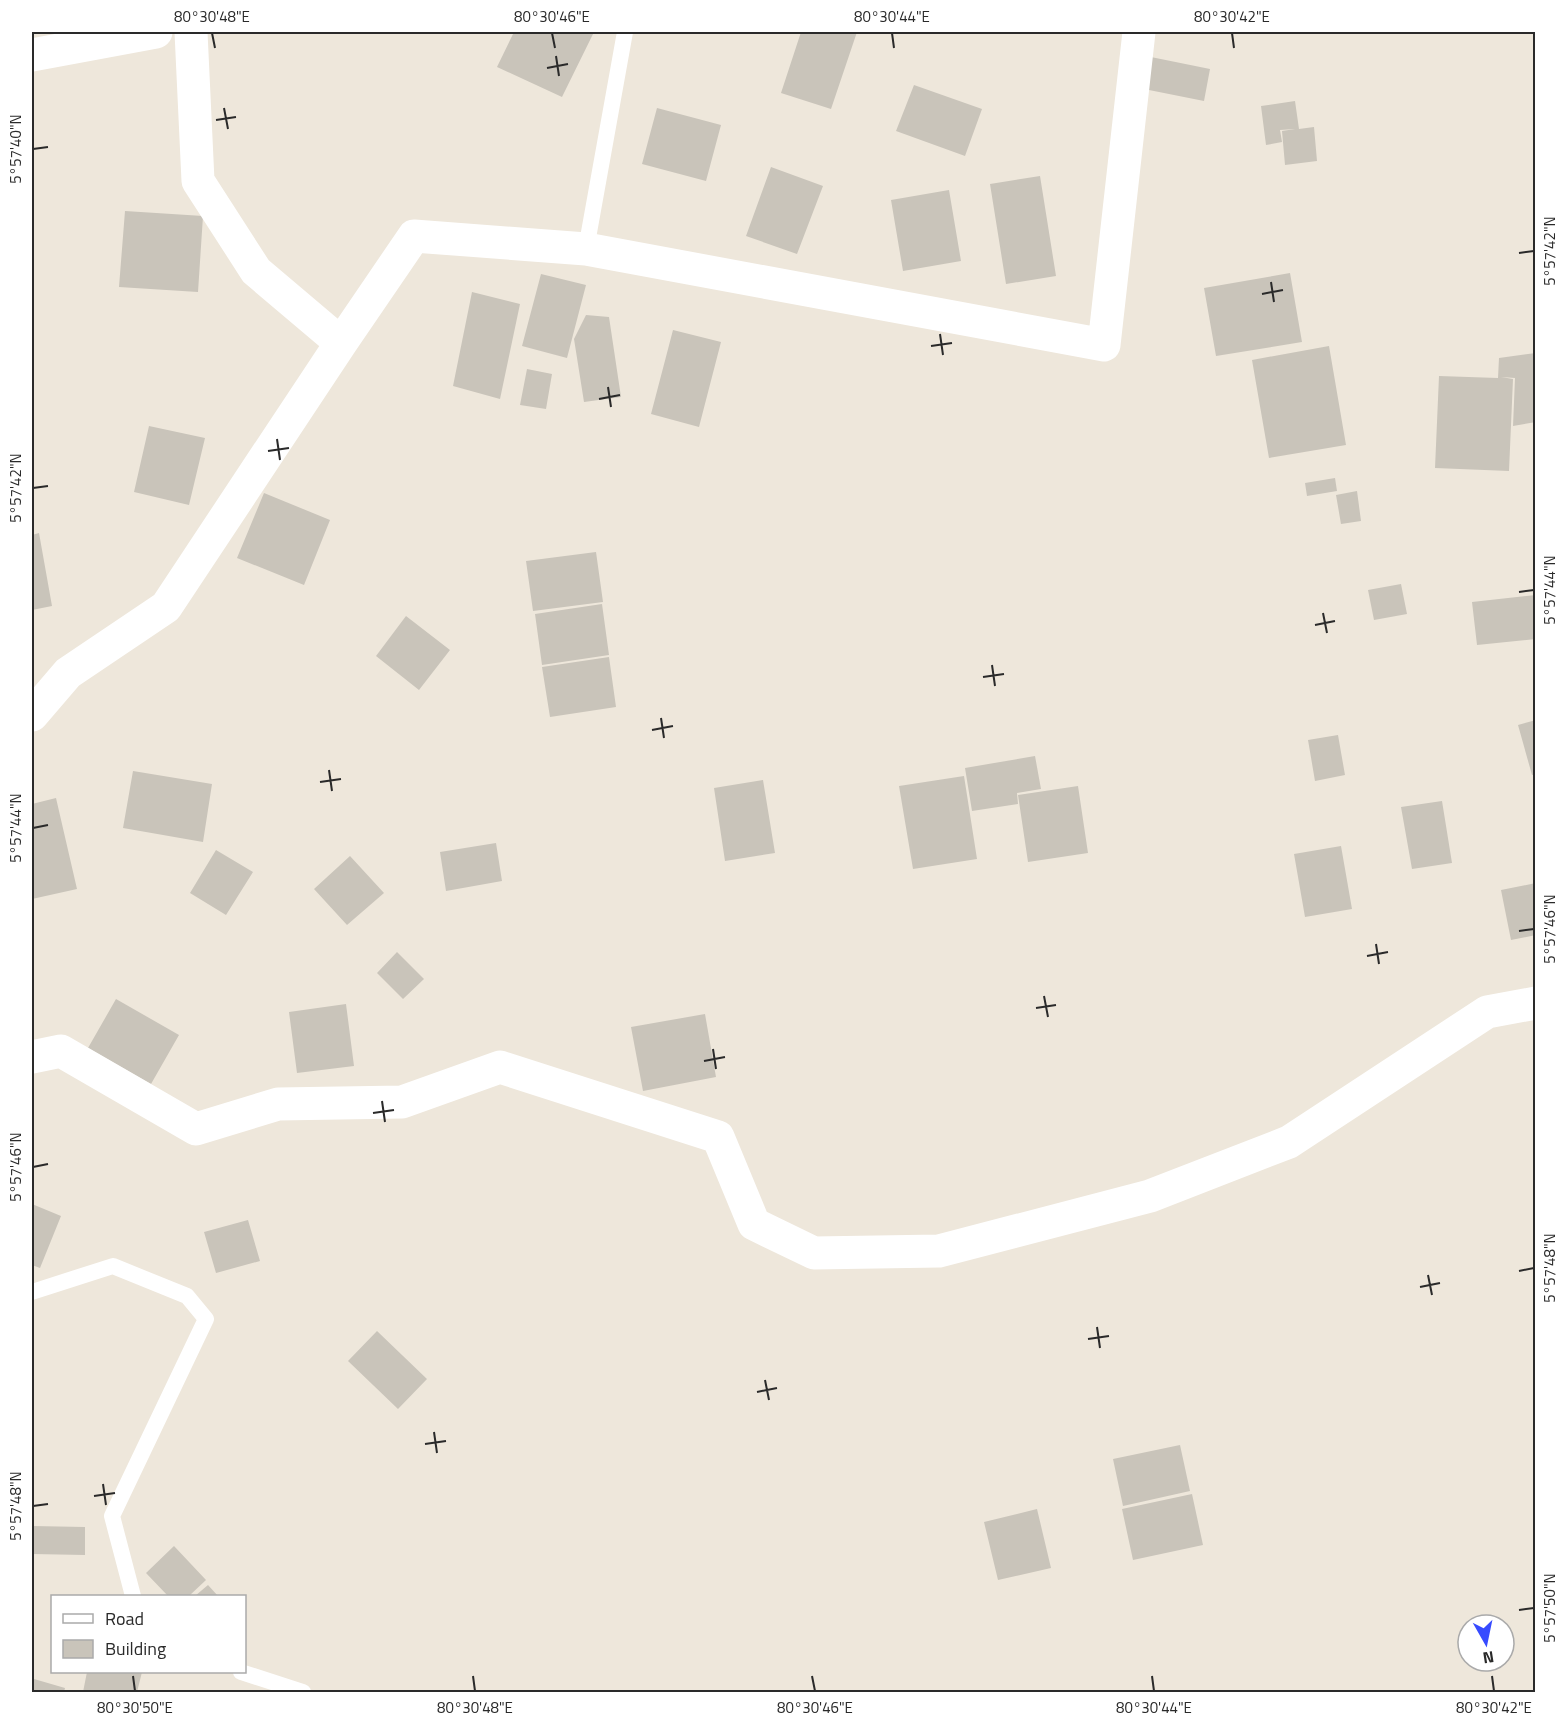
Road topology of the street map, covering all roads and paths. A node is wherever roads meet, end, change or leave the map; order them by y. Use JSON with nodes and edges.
{"nodes":[{"id":1,"x":156,"y":32,"type":"edge"},
{"id":2,"x":192,"y":32,"type":"edge"},
{"id":3,"x":625,"y":32,"type":"edge"},
{"id":4,"x":1139,"y":32,"type":"edge"},
{"id":5,"x":32,"y":55,"type":"edge"},
{"id":6,"x":586,"y":249,"type":"junction"},
{"id":7,"x":341,"y":343,"type":"junction"},
{"id":8,"x":32,"y":715,"type":"edge"},
{"id":9,"x":1536,"y":1003,"type":"edge"},
{"id":10,"x":32,"y":1057,"type":"edge"},
{"id":11,"x":32,"y":1292,"type":"edge"},
{"id":12,"x":133,"y":1595,"type":"edge"},
{"id":13,"x":246,"y":1673,"type":"edge"},
{"id":14,"x":303,"y":1692,"type":"edge"}],
"edges":[{"from":1,"to":5,"type":"street"},
{"from":2,"to":7,"type":"street"},
{"from":3,"to":6,"type":"lane"},
{"from":4,"to":6,"type":"street"},
{"from":6,"to":7,"type":"street"},
{"from":7,"to":8,"type":"street"},
{"from":9,"to":10,"type":"street"},
{"from":11,"to":12,"type":"lane"},
{"from":13,"to":14,"type":"lane"}]}
